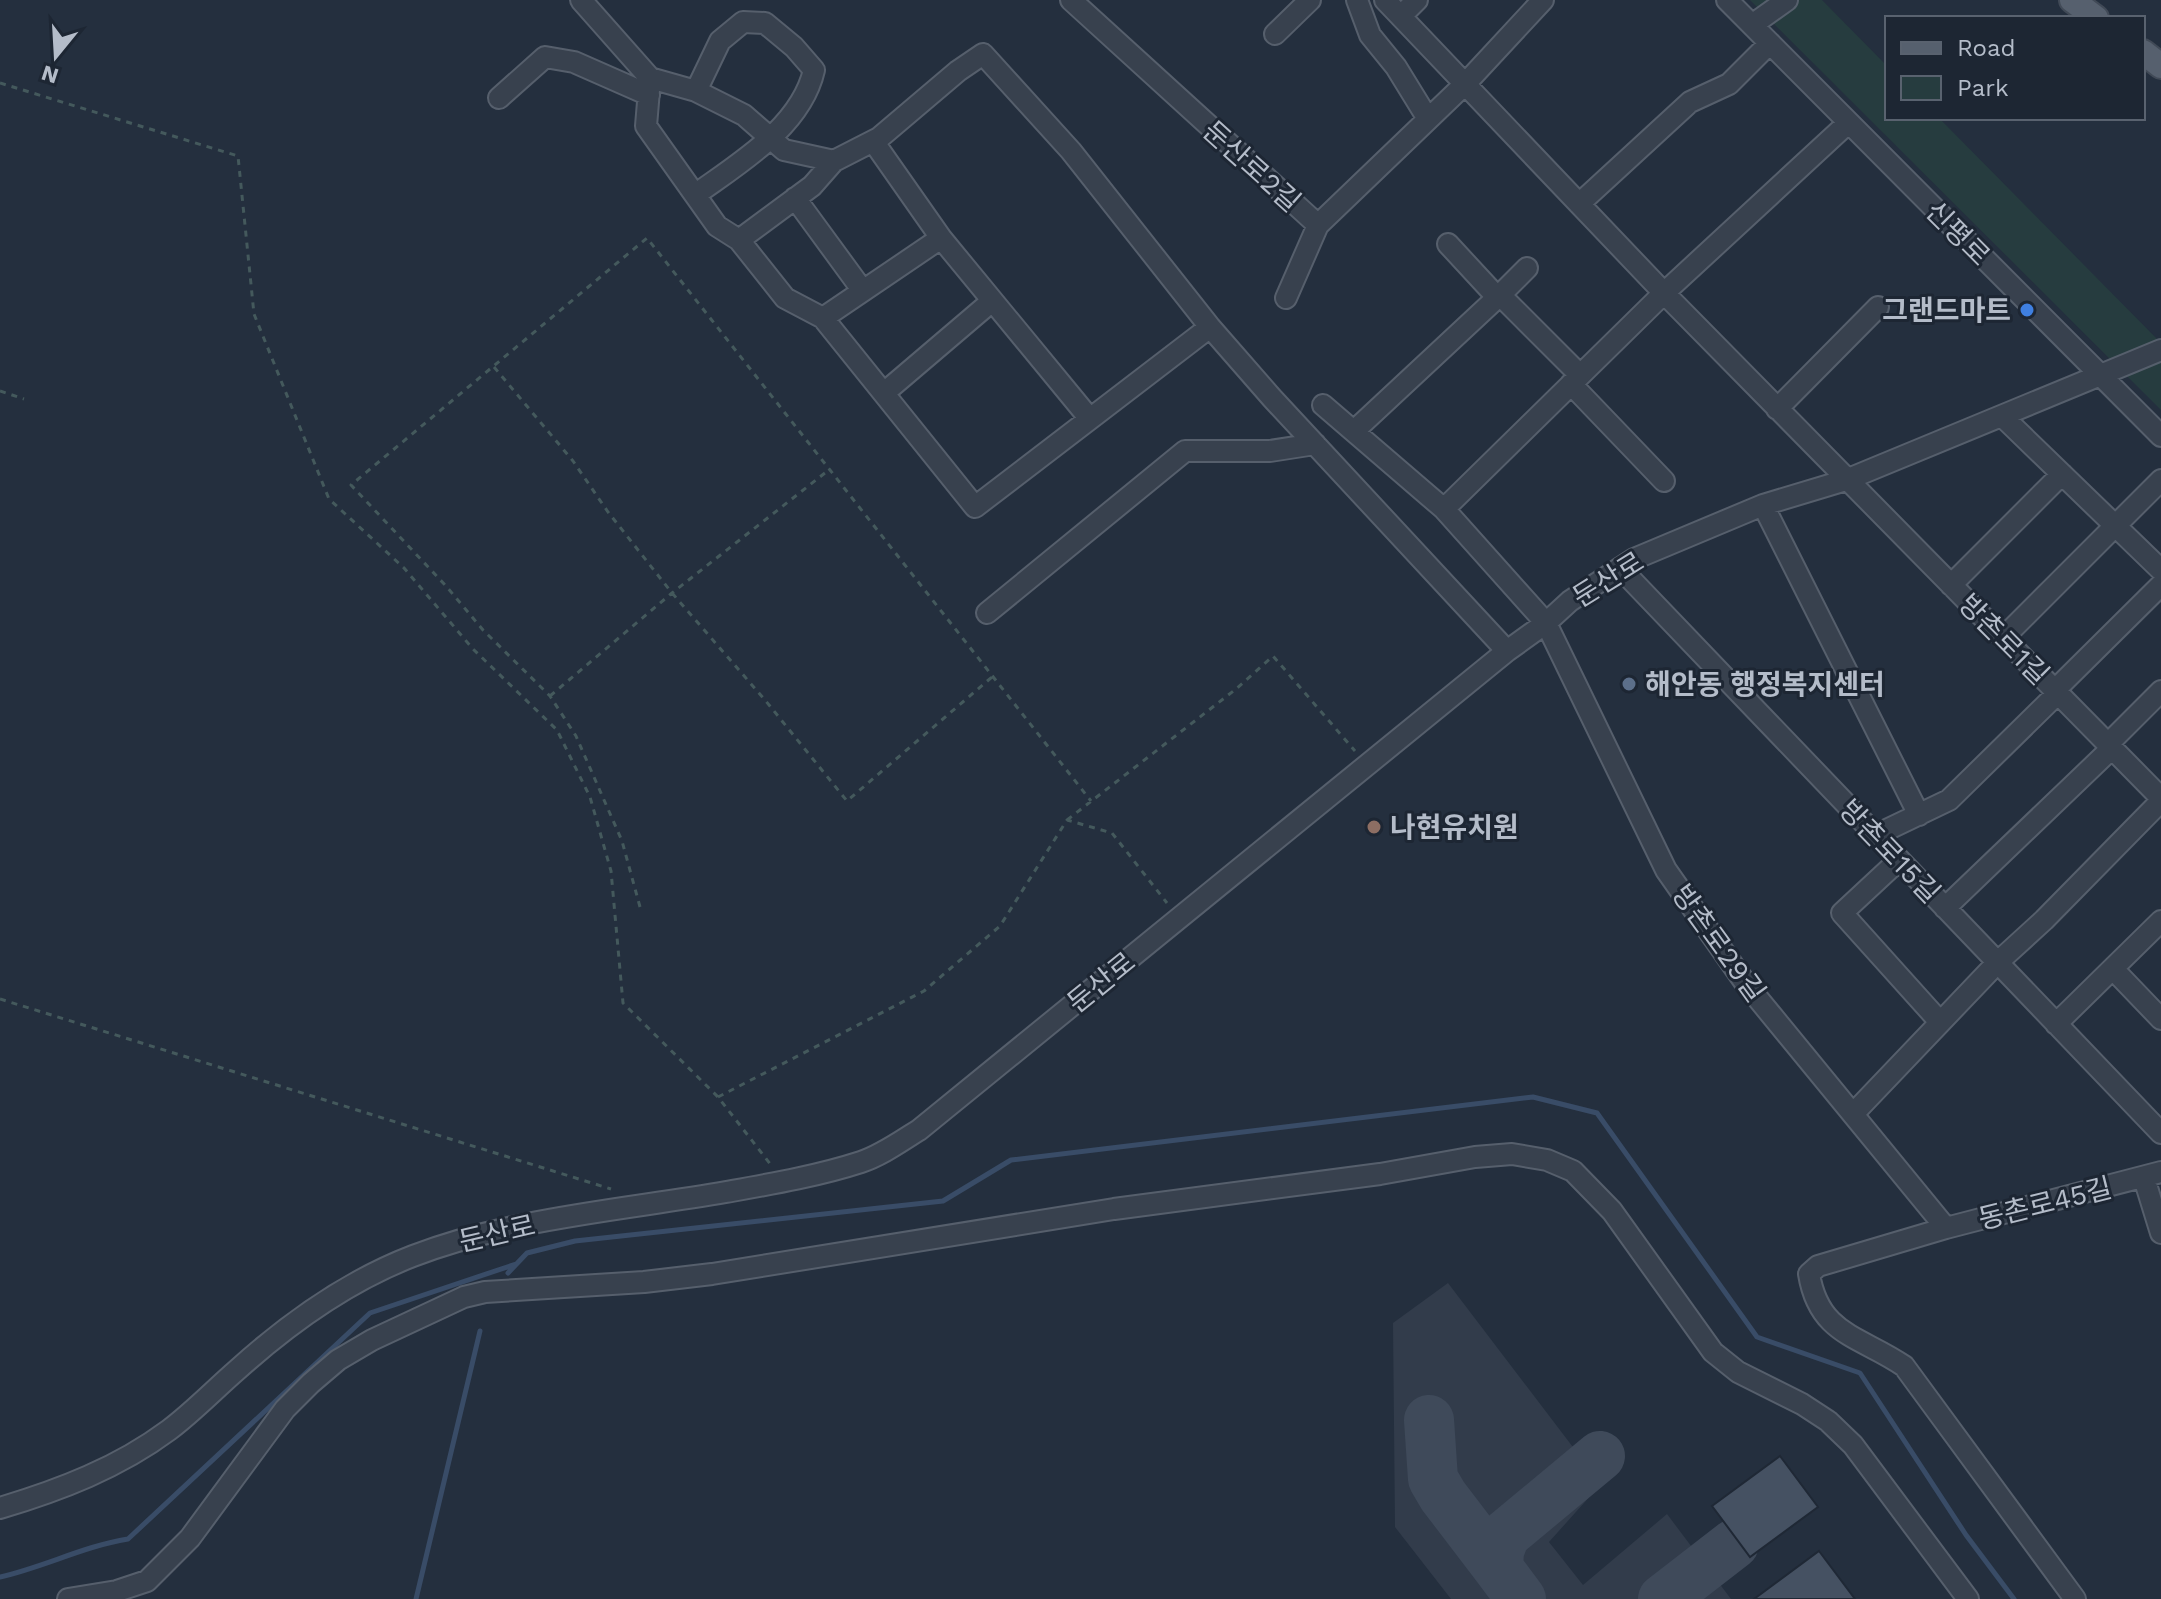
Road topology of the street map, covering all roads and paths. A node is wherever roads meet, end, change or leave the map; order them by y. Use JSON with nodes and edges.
{"nodes":[{"id":1,"x":581,"y":0,"type":"edge"},
{"id":2,"x":1071,"y":0,"type":"edge"},
{"id":3,"x":1310,"y":0,"type":"edge"},
{"id":4,"x":1357,"y":0,"type":"edge"},
{"id":5,"x":1385,"y":0,"type":"edge"},
{"id":6,"x":1417,"y":0,"type":"edge"},
{"id":7,"x":1543,"y":0,"type":"edge"},
{"id":8,"x":1727,"y":0,"type":"edge"},
{"id":9,"x":1787,"y":0,"type":"edge"},
{"id":10,"x":2072,"y":0,"type":"edge"},
{"id":11,"x":1401,"y":16,"type":"junction"},
{"id":12,"x":2093,"y":16,"type":"edge"},
{"id":13,"x":1752,"y":25,"type":"junction"},
{"id":14,"x":1275,"y":34,"type":"dead end"},
{"id":15,"x":1770,"y":43,"type":"junction"},
{"id":16,"x":2145,"y":54,"type":"edge"},
{"id":17,"x":2161,"y":66,"type":"edge"},
{"id":18,"x":0,"y":83,"type":"edge"},
{"id":19,"x":1466,"y":83,"type":"junction"},
{"id":20,"x":650,"y":86,"type":"junction"},
{"id":21,"x":696,"y":91,"type":"junction"},
{"id":22,"x":499,"y":98,"type":"dead end"},
{"id":23,"x":1428,"y":119,"type":"junction"},
{"id":24,"x":1848,"y":123,"type":"junction"},
{"id":25,"x":772,"y":139,"type":"junction"},
{"id":26,"x":873,"y":141,"type":"junction"},
{"id":27,"x":834,"y":161,"type":"junction"},
{"id":28,"x":695,"y":195,"type":"junction"},
{"id":29,"x":795,"y":198,"type":"junction"},
{"id":30,"x":1579,"y":204,"type":"junction"},
{"id":31,"x":1318,"y":225,"type":"junction"},
{"id":32,"x":941,"y":238,"type":"junction"},
{"id":33,"x":739,"y":240,"type":"junction"},
{"id":34,"x":1448,"y":244,"type":"dead end"},
{"id":35,"x":1527,"y":268,"type":"dead end"},
{"id":36,"x":863,"y":291,"type":"junction"},
{"id":37,"x":1664,"y":293,"type":"junction"},
{"id":38,"x":1499,"y":296,"type":"junction"},
{"id":39,"x":1286,"y":298,"type":"dead end"},
{"id":40,"x":992,"y":301,"type":"junction"},
{"id":41,"x":1878,"y":307,"type":"dead end"},
{"id":42,"x":823,"y":318,"type":"junction"},
{"id":43,"x":1210,"y":327,"type":"junction"},
{"id":44,"x":2161,"y":350,"type":"edge"},
{"id":45,"x":494,"y":367,"type":"junction"},
{"id":46,"x":2101,"y":377,"type":"junction"},
{"id":47,"x":1576,"y":380,"type":"junction"},
{"id":48,"x":0,"y":391,"type":"edge"},
{"id":49,"x":884,"y":393,"type":"junction"},
{"id":50,"x":24,"y":399,"type":"dead end"},
{"id":51,"x":1323,"y":405,"type":"dead end"},
{"id":52,"x":1777,"y":409,"type":"junction"},
{"id":53,"x":2003,"y":417,"type":"junction"},
{"id":54,"x":1090,"y":419,"type":"junction"},
{"id":55,"x":1354,"y":431,"type":"junction"},
{"id":56,"x":2161,"y":436,"type":"edge"},
{"id":57,"x":1315,"y":444,"type":"junction"},
{"id":58,"x":830,"y":469,"type":"junction"},
{"id":59,"x":2062,"y":474,"type":"junction"},
{"id":60,"x":1846,"y":480,"type":"junction"},
{"id":61,"x":2161,"y":480,"type":"edge"},
{"id":62,"x":1664,"y":481,"type":"dead end"},
{"id":63,"x":1763,"y":505,"type":"junction"},
{"id":64,"x":1444,"y":509,"type":"junction"},
{"id":65,"x":2116,"y":526,"type":"junction"},
{"id":66,"x":1620,"y":568,"type":"junction"},
{"id":67,"x":2161,"y":570,"type":"edge"},
{"id":68,"x":1951,"y":585,"type":"junction"},
{"id":69,"x":2161,"y":585,"type":"edge"},
{"id":70,"x":672,"y":593,"type":"junction"},
{"id":71,"x":987,"y":613,"type":"dead end"},
{"id":72,"x":1546,"y":623,"type":"junction"},
{"id":73,"x":2003,"y":638,"type":"junction"},
{"id":74,"x":1507,"y":651,"type":"junction"},
{"id":75,"x":992,"y":677,"type":"junction"},
{"id":76,"x":2161,"y":691,"type":"edge"},
{"id":77,"x":2056,"y":692,"type":"junction"},
{"id":78,"x":550,"y":696,"type":"junction"},
{"id":79,"x":2110,"y":746,"type":"junction"},
{"id":80,"x":1367,"y":766,"type":"junction"},
{"id":81,"x":2161,"y":798,"type":"edge"},
{"id":82,"x":1091,"y":801,"type":"junction"},
{"id":83,"x":1919,"y":815,"type":"junction"},
{"id":84,"x":1067,"y":820,"type":"junction"},
{"id":85,"x":1876,"y":835,"type":"junction"},
{"id":86,"x":1899,"y":860,"type":"junction"},
{"id":87,"x":640,"y":907,"type":"dead end"},
{"id":88,"x":1945,"y":908,"type":"junction"},
{"id":89,"x":1180,"y":918,"type":"junction"},
{"id":90,"x":2161,"y":921,"type":"edge"},
{"id":91,"x":1998,"y":962,"type":"junction"},
{"id":92,"x":2114,"y":970,"type":"junction"},
{"id":93,"x":0,"y":999,"type":"edge"},
{"id":94,"x":2161,"y":1019,"type":"edge"},
{"id":95,"x":1940,"y":1022,"type":"junction"},
{"id":96,"x":2056,"y":1024,"type":"junction"},
{"id":97,"x":718,"y":1097,"type":"junction"},
{"id":98,"x":1853,"y":1114,"type":"junction"},
{"id":99,"x":2161,"y":1133,"type":"edge"},
{"id":100,"x":2152,"y":1175,"type":"edge"},
{"id":101,"x":784,"y":1181,"type":"junction"},
{"id":102,"x":613,"y":1190,"type":"dead end"},
{"id":103,"x":1946,"y":1228,"type":"junction"},
{"id":104,"x":2161,"y":1233,"type":"edge"},
{"id":105,"x":0,"y":1508,"type":"edge"},
{"id":106,"x":68,"y":1599,"type":"edge"},
{"id":107,"x":1968,"y":1599,"type":"edge"},
{"id":108,"x":2075,"y":1599,"type":"edge"}],
"edges":[{"from":1,"to":20,"type":"street"},
{"from":2,"to":31,"type":"street","name":"둔산로2길"},
{"from":3,"to":14,"type":"street"},
{"from":4,"to":23,"type":"street"},
{"from":5,"to":11,"type":"street"},
{"from":6,"to":11,"type":"street"},
{"from":7,"to":19,"type":"street","name":"둔산로2길"},
{"from":8,"to":13,"type":"street","name":"신평로"},
{"from":9,"to":13,"type":"street"},
{"from":10,"to":12,"type":"main road"},
{"from":11,"to":19,"type":"street"},
{"from":13,"to":15,"type":"street","name":"신평로"},
{"from":15,"to":24,"type":"street","name":"신평로"},
{"from":15,"to":30,"type":"street"},
{"from":16,"to":17,"type":"main road"},
{"from":18,"to":97,"type":"path"},
{"from":19,"to":23,"type":"street","name":"둔산로2길"},
{"from":19,"to":30,"type":"street"},
{"from":20,"to":21,"type":"street"},
{"from":20,"to":22,"type":"street"},
{"from":20,"to":28,"type":"street"},
{"from":21,"to":25,"type":"street"},
{"from":21,"to":25,"type":"street"},
{"from":23,"to":31,"type":"street","name":"둔산로2길"},
{"from":24,"to":37,"type":"street"},
{"from":24,"to":46,"type":"street","name":"신평로"},
{"from":25,"to":27,"type":"street"},
{"from":25,"to":28,"type":"street"},
{"from":26,"to":27,"type":"street"},
{"from":26,"to":32,"type":"street"},
{"from":26,"to":43,"type":"street"},
{"from":27,"to":29,"type":"street"},
{"from":28,"to":33,"type":"street"},
{"from":29,"to":33,"type":"street"},
{"from":29,"to":36,"type":"street"},
{"from":30,"to":37,"type":"street"},
{"from":31,"to":39,"type":"street"},
{"from":32,"to":36,"type":"street"},
{"from":32,"to":40,"type":"street"},
{"from":33,"to":42,"type":"street"},
{"from":34,"to":38,"type":"street"},
{"from":35,"to":38,"type":"street"},
{"from":36,"to":42,"type":"street"},
{"from":37,"to":47,"type":"street"},
{"from":37,"to":52,"type":"street"},
{"from":38,"to":47,"type":"street"},
{"from":38,"to":55,"type":"street"},
{"from":40,"to":49,"type":"street"},
{"from":40,"to":54,"type":"street"},
{"from":41,"to":52,"type":"street"},
{"from":42,"to":49,"type":"street"},
{"from":43,"to":54,"type":"street"},
{"from":43,"to":57,"type":"street"},
{"from":44,"to":46,"type":"street","name":"둔산로"},
{"from":45,"to":58,"type":"path"},
{"from":45,"to":70,"type":"path"},
{"from":45,"to":78,"type":"path"},
{"from":46,"to":53,"type":"street","name":"둔산로"},
{"from":46,"to":56,"type":"street","name":"신평로"},
{"from":47,"to":62,"type":"street"},
{"from":47,"to":64,"type":"street"},
{"from":48,"to":50,"type":"path"},
{"from":49,"to":54,"type":"street"},
{"from":51,"to":55,"type":"street"},
{"from":52,"to":60,"type":"street"},
{"from":53,"to":59,"type":"street"},
{"from":53,"to":60,"type":"street","name":"둔산로"},
{"from":55,"to":64,"type":"street"},
{"from":57,"to":71,"type":"street"},
{"from":57,"to":74,"type":"street"},
{"from":58,"to":70,"type":"path"},
{"from":58,"to":75,"type":"path"},
{"from":59,"to":65,"type":"street"},
{"from":59,"to":68,"type":"street"},
{"from":60,"to":63,"type":"street","name":"둔산로"},
{"from":60,"to":68,"type":"street","name":"방촌로1길"},
{"from":61,"to":65,"type":"street"},
{"from":63,"to":66,"type":"street","name":"둔산로"},
{"from":63,"to":83,"type":"street"},
{"from":64,"to":72,"type":"street","name":"방촌로29길"},
{"from":65,"to":67,"type":"street"},
{"from":65,"to":73,"type":"street"},
{"from":66,"to":72,"type":"street","name":"둔산로"},
{"from":66,"to":85,"type":"street","name":"방촌로15길"},
{"from":68,"to":73,"type":"street","name":"방촌로1길"},
{"from":69,"to":77,"type":"street"},
{"from":70,"to":75,"type":"path"},
{"from":70,"to":78,"type":"path"},
{"from":72,"to":74,"type":"street","name":"둔산로"},
{"from":72,"to":98,"type":"street","name":"방촌로29길"},
{"from":73,"to":77,"type":"street","name":"방촌로1길"},
{"from":74,"to":80,"type":"street","name":"둔산로"},
{"from":75,"to":82,"type":"path"},
{"from":76,"to":79,"type":"street"},
{"from":77,"to":79,"type":"street","name":"방촌로1길"},
{"from":77,"to":83,"type":"street"},
{"from":78,"to":87,"type":"path"},
{"from":79,"to":81,"type":"street","name":"방촌로1길"},
{"from":79,"to":88,"type":"street"},
{"from":80,"to":82,"type":"path"},
{"from":80,"to":89,"type":"street","name":"둔산로"},
{"from":81,"to":91,"type":"street"},
{"from":82,"to":84,"type":"path"},
{"from":83,"to":85,"type":"street"},
{"from":84,"to":89,"type":"path"},
{"from":84,"to":97,"type":"path"},
{"from":85,"to":86,"type":"street","name":"방촌로15길"},
{"from":86,"to":88,"type":"street","name":"방촌로15길"},
{"from":86,"to":95,"type":"street"},
{"from":88,"to":91,"type":"street","name":"방촌로15길"},
{"from":89,"to":101,"type":"street","name":"둔산로"},
{"from":90,"to":92,"type":"street"},
{"from":91,"to":95,"type":"street"},
{"from":91,"to":96,"type":"street","name":"방촌로15길"},
{"from":92,"to":94,"type":"street"},
{"from":92,"to":96,"type":"street"},
{"from":93,"to":102,"type":"path"},
{"from":95,"to":98,"type":"street"},
{"from":96,"to":99,"type":"street","name":"방촌로15길"},
{"from":97,"to":101,"type":"path"},
{"from":98,"to":103,"type":"street","name":"방촌로29길"},
{"from":100,"to":103,"type":"street","name":"동촌로45길"},
{"from":100,"to":104,"type":"street","name":"동촌로45길"},
{"from":101,"to":105,"type":"street","name":"둔산로"},
{"from":103,"to":108,"type":"street","name":"동촌로45길"},
{"from":106,"to":107,"type":"street"}]}
